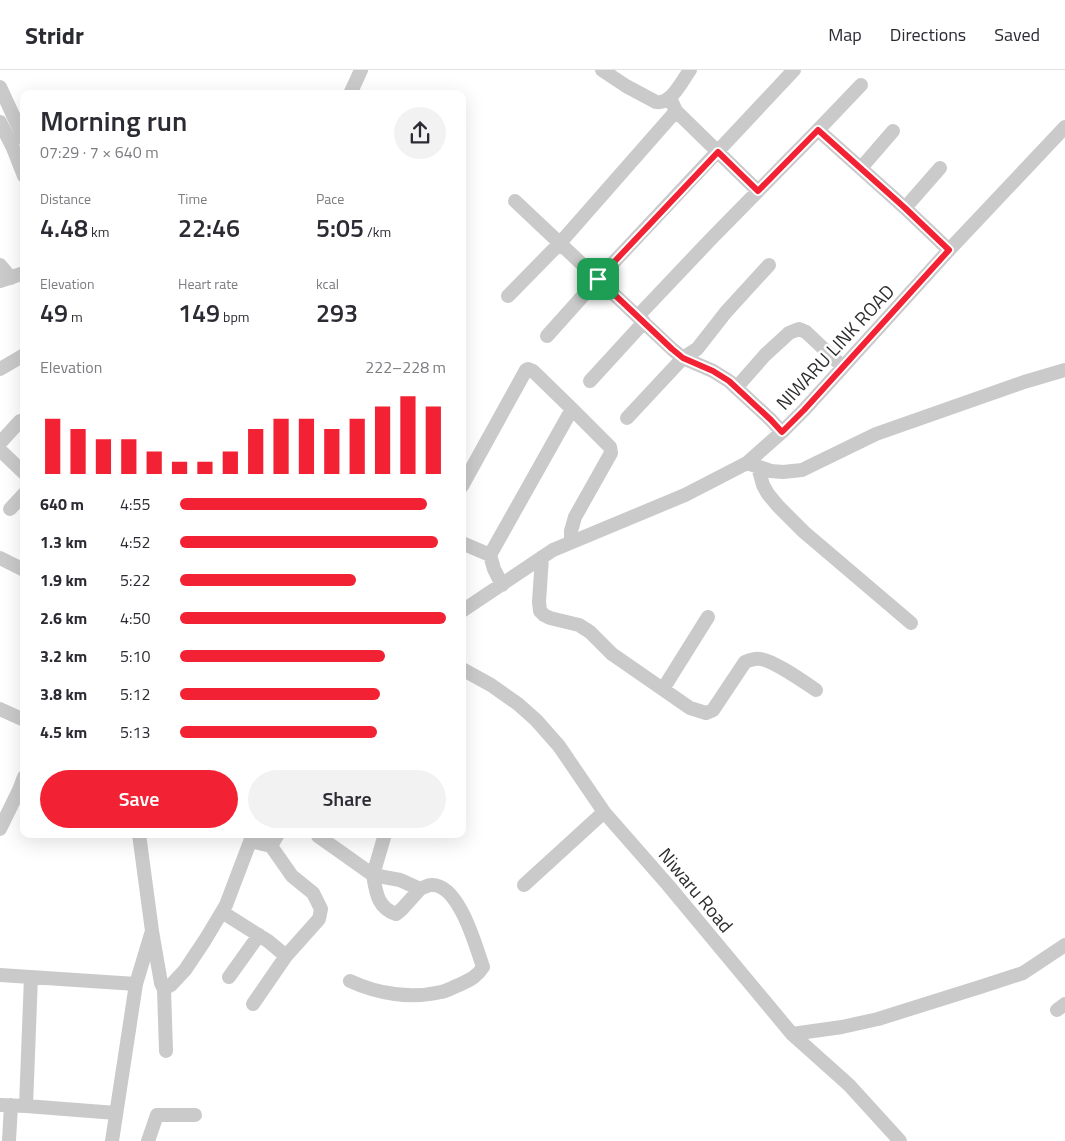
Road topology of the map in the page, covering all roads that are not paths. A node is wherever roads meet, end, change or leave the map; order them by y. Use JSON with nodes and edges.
{"nodes":[{"id":1,"x":361,"y":70,"type":"edge"},
{"id":2,"x":602,"y":70,"type":"edge"},
{"id":3,"x":690,"y":70,"type":"edge"},
{"id":4,"x":787,"y":72,"type":"edge"},
{"id":5,"x":620,"y":75,"type":"edge"},
{"id":6,"x":860,"y":85,"type":"dead end"},
{"id":7,"x":0,"y":86,"type":"edge"},
{"id":8,"x":352,"y":90,"type":"edge"},
{"id":9,"x":670,"y":98,"type":"junction"},
{"id":10,"x":676,"y":111,"type":"junction"},
{"id":11,"x":0,"y":122,"type":"edge"},
{"id":12,"x":1065,"y":127,"type":"edge"},
{"id":13,"x":20,"y":130,"type":"edge"},
{"id":14,"x":818,"y":130,"type":"junction"},
{"id":15,"x":893,"y":131,"type":"dead end"},
{"id":16,"x":718,"y":152,"type":"junction"},
{"id":17,"x":20,"y":166,"type":"edge"},
{"id":18,"x":861,"y":168,"type":"junction"},
{"id":19,"x":940,"y":168,"type":"dead end"},
{"id":20,"x":758,"y":191,"type":"junction"},
{"id":21,"x":515,"y":201,"type":"dead end"},
{"id":22,"x":905,"y":208,"type":"junction"},
{"id":23,"x":560,"y":243,"type":"junction"},
{"id":24,"x":949,"y":250,"type":"junction"},
{"id":25,"x":0,"y":265,"type":"edge"},
{"id":26,"x":769,"y":265,"type":"dead end"},
{"id":27,"x":12,"y":277,"type":"edge"},
{"id":28,"x":598,"y":279,"type":"junction"},
{"id":29,"x":508,"y":296,"type":"dead end"},
{"id":30,"x":641,"y":319,"type":"junction"},
{"id":31,"x":547,"y":336,"type":"dead end"},
{"id":32,"x":20,"y":357,"type":"edge"},
{"id":33,"x":683,"y":358,"type":"junction"},
{"id":34,"x":844,"y":367,"type":"junction"},
{"id":35,"x":0,"y":369,"type":"edge"},
{"id":36,"x":1065,"y":370,"type":"edge"},
{"id":37,"x":590,"y":381,"type":"dead end"},
{"id":38,"x":736,"y":388,"type":"junction"},
{"id":39,"x":572,"y":409,"type":"junction"},
{"id":40,"x":626,"y":418,"type":"dead end"},
{"id":41,"x":20,"y":421,"type":"dead end"},
{"id":42,"x":782,"y":432,"type":"junction"},
{"id":43,"x":0,"y":443,"type":"edge"},
{"id":44,"x":0,"y":450,"type":"edge"},
{"id":45,"x":752,"y":465,"type":"junction"},
{"id":46,"x":20,"y":469,"type":"edge"},
{"id":47,"x":466,"y":479,"type":"edge"},
{"id":48,"x":20,"y":498,"type":"edge"},
{"id":49,"x":10,"y":509,"type":"dead end"},
{"id":50,"x":571,"y":542,"type":"junction"},
{"id":51,"x":466,"y":545,"type":"edge"},
{"id":52,"x":490,"y":555,"type":"junction"},
{"id":53,"x":542,"y":557,"type":"junction"},
{"id":54,"x":0,"y":558,"type":"edge"},
{"id":55,"x":20,"y":568,"type":"edge"},
{"id":56,"x":502,"y":584,"type":"junction"},
{"id":57,"x":466,"y":608,"type":"edge"},
{"id":58,"x":708,"y":617,"type":"dead end"},
{"id":59,"x":911,"y":623,"type":"dead end"},
{"id":60,"x":466,"y":671,"type":"edge"},
{"id":61,"x":663,"y":689,"type":"junction"},
{"id":62,"x":816,"y":690,"type":"dead end"},
{"id":63,"x":0,"y":709,"type":"edge"},
{"id":64,"x":20,"y":718,"type":"edge"},
{"id":65,"x":20,"y":787,"type":"edge"},
{"id":66,"x":604,"y":812,"type":"junction"},
{"id":67,"x":0,"y":829,"type":"edge"},
{"id":68,"x":139,"y":838,"type":"edge"},
{"id":69,"x":252,"y":838,"type":"edge"},
{"id":70,"x":254,"y":838,"type":"edge"},
{"id":71,"x":276,"y":838,"type":"edge"},
{"id":72,"x":321,"y":838,"type":"edge"},
{"id":73,"x":384,"y":838,"type":"edge"},
{"id":74,"x":271,"y":846,"type":"junction"},
{"id":75,"x":373,"y":875,"type":"junction"},
{"id":76,"x":524,"y":885,"type":"dead end"},
{"id":77,"x":420,"y":889,"type":"junction"},
{"id":78,"x":222,"y":912,"type":"junction"},
{"id":79,"x":152,"y":931,"type":"junction"},
{"id":80,"x":259,"y":935,"type":"junction"},
{"id":81,"x":1065,"y":945,"type":"edge"},
{"id":82,"x":286,"y":956,"type":"junction"},
{"id":83,"x":0,"y":976,"type":"edge"},
{"id":84,"x":31,"y":977,"type":"junction"},
{"id":85,"x":229,"y":977,"type":"dead end"},
{"id":86,"x":350,"y":981,"type":"dead end"},
{"id":87,"x":136,"y":984,"type":"junction"},
{"id":88,"x":164,"y":989,"type":"junction"},
{"id":89,"x":253,"y":1004,"type":"dead end"},
{"id":90,"x":792,"y":1034,"type":"junction"},
{"id":91,"x":166,"y":1052,"type":"dead end"},
{"id":92,"x":6,"y":1105,"type":"edge"},
{"id":93,"x":26,"y":1106,"type":"junction"},
{"id":94,"x":116,"y":1113,"type":"junction"},
{"id":95,"x":195,"y":1115,"type":"dead end"},
{"id":96,"x":9,"y":1141,"type":"edge"},
{"id":97,"x":112,"y":1141,"type":"edge"},
{"id":98,"x":148,"y":1141,"type":"edge"},
{"id":99,"x":900,"y":1141,"type":"edge"}],
"edges":[{"from":1,"to":8,"type":"street"},
{"from":2,"to":5,"type":"street"},
{"from":3,"to":9,"type":"street"},
{"from":4,"to":16,"type":"street"},
{"from":5,"to":9,"type":"street"},
{"from":6,"to":14,"type":"street"},
{"from":7,"to":13,"type":"street"},
{"from":9,"to":10,"type":"street"},
{"from":10,"to":16,"type":"street"},
{"from":10,"to":23,"type":"street"},
{"from":11,"to":17,"type":"street"},
{"from":12,"to":24,"type":"street","name":"NIWARU LINK ROAD"},
{"from":14,"to":18,"type":"street"},
{"from":14,"to":20,"type":"street"},
{"from":15,"to":18,"type":"street"},
{"from":16,"to":20,"type":"street"},
{"from":16,"to":28,"type":"street"},
{"from":18,"to":22,"type":"street"},
{"from":19,"to":22,"type":"street"},
{"from":20,"to":30,"type":"street"},
{"from":21,"to":23,"type":"street"},
{"from":22,"to":24,"type":"street"},
{"from":23,"to":28,"type":"street"},
{"from":23,"to":29,"type":"street"},
{"from":24,"to":34,"type":"street","name":"NIWARU LINK ROAD"},
{"from":25,"to":27,"type":"street"},
{"from":26,"to":33,"type":"street"},
{"from":28,"to":30,"type":"street"},
{"from":28,"to":31,"type":"street"},
{"from":30,"to":33,"type":"street"},
{"from":30,"to":37,"type":"street"},
{"from":32,"to":35,"type":"street"},
{"from":33,"to":38,"type":"street"},
{"from":33,"to":40,"type":"street"},
{"from":34,"to":38,"type":"street"},
{"from":34,"to":42,"type":"street","name":"NIWARU LINK ROAD"},
{"from":36,"to":45,"type":"street"},
{"from":38,"to":42,"type":"street"},
{"from":39,"to":47,"type":"street"},
{"from":39,"to":50,"type":"street"},
{"from":39,"to":52,"type":"street"},
{"from":41,"to":43,"type":"street"},
{"from":42,"to":45,"type":"street","name":"NIWARU LINK ROAD"},
{"from":44,"to":46,"type":"street"},
{"from":45,"to":50,"type":"street","name":"NIWARU LINK ROAD"},
{"from":45,"to":59,"type":"street"},
{"from":48,"to":49,"type":"street"},
{"from":50,"to":53,"type":"street","name":"NIWARU LINK ROAD"},
{"from":51,"to":52,"type":"street"},
{"from":52,"to":56,"type":"street"},
{"from":53,"to":56,"type":"street","name":"NIWARU LINK ROAD"},
{"from":53,"to":61,"type":"street"},
{"from":54,"to":55,"type":"street"},
{"from":56,"to":57,"type":"street","name":"NIWARU LINK ROAD"},
{"from":58,"to":61,"type":"street"},
{"from":60,"to":66,"type":"street","name":"Niwaru Road"},
{"from":61,"to":62,"type":"street"},
{"from":63,"to":64,"type":"street"},
{"from":65,"to":67,"type":"street"},
{"from":66,"to":76,"type":"street"},
{"from":66,"to":90,"type":"street","name":"Niwaru Road"},
{"from":68,"to":79,"type":"street"},
{"from":69,"to":78,"type":"street"},
{"from":70,"to":74,"type":"street"},
{"from":71,"to":74,"type":"street"},
{"from":72,"to":75,"type":"street"},
{"from":73,"to":75,"type":"street"},
{"from":74,"to":82,"type":"street"},
{"from":75,"to":77,"type":"street"},
{"from":75,"to":77,"type":"street"},
{"from":77,"to":86,"type":"street"},
{"from":78,"to":80,"type":"street"},
{"from":78,"to":88,"type":"street"},
{"from":79,"to":87,"type":"street"},
{"from":79,"to":88,"type":"street"},
{"from":80,"to":82,"type":"street"},
{"from":80,"to":85,"type":"street"},
{"from":81,"to":90,"type":"street"},
{"from":82,"to":89,"type":"street"},
{"from":83,"to":84,"type":"street"},
{"from":84,"to":87,"type":"street"},
{"from":84,"to":93,"type":"street"},
{"from":87,"to":94,"type":"street"},
{"from":88,"to":91,"type":"street"},
{"from":90,"to":99,"type":"street","name":"Niwaru Road"},
{"from":92,"to":93,"type":"street"},
{"from":92,"to":96,"type":"street"},
{"from":93,"to":94,"type":"street"},
{"from":94,"to":97,"type":"street"},
{"from":95,"to":98,"type":"street"}]}
